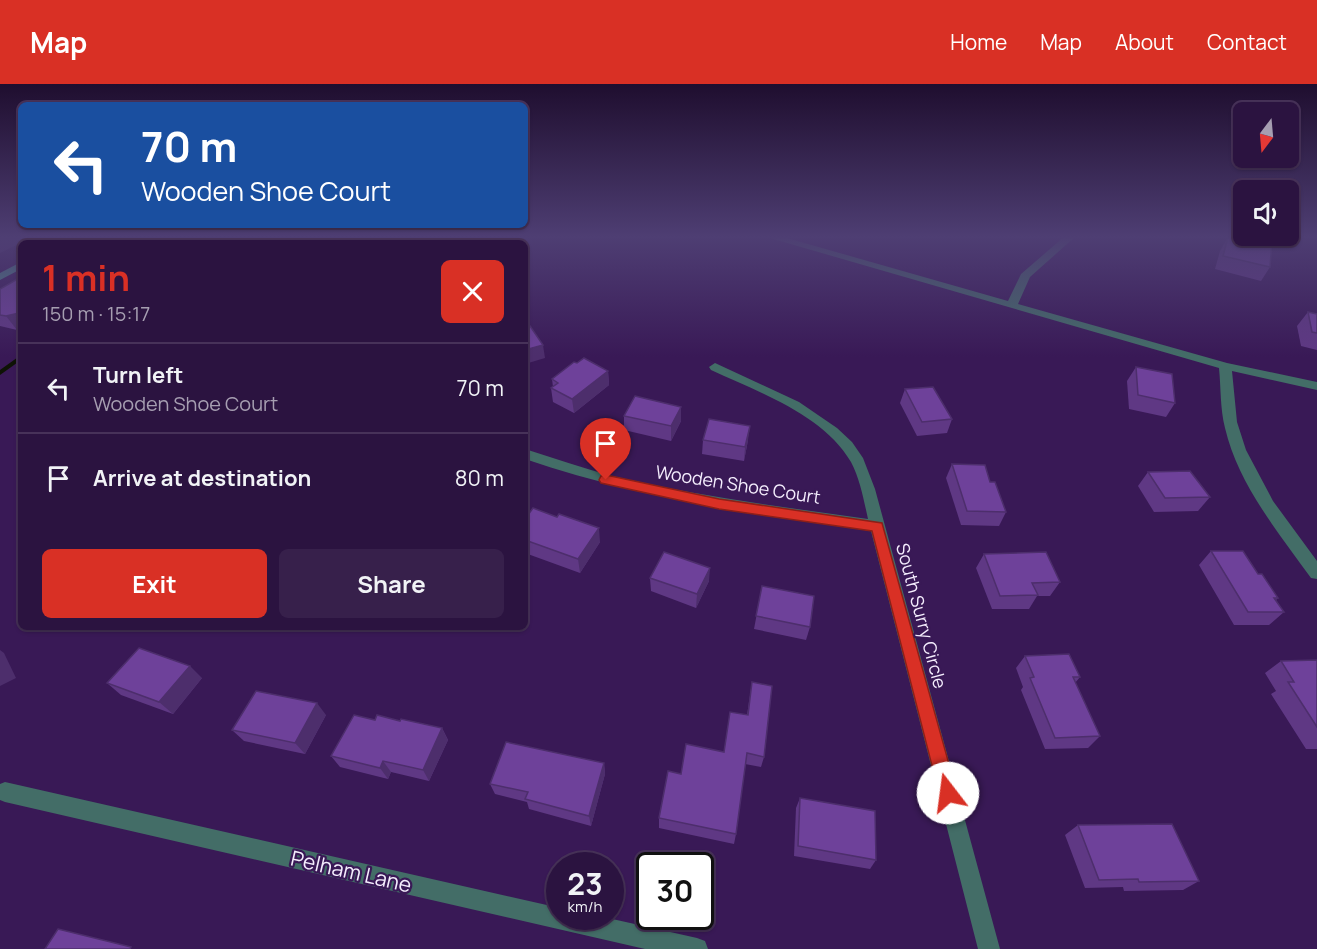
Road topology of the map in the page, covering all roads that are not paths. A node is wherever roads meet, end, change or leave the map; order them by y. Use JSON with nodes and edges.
{"nodes":[{"id":1,"x":909,"y":276,"type":"edge"},
{"id":2,"x":1025,"y":276,"type":"edge"},
{"id":3,"x":1012,"y":306,"type":"junction"},
{"id":4,"x":1225,"y":366,"type":"junction"},
{"id":5,"x":715,"y":367,"type":"dead end"},
{"id":6,"x":1317,"y":386,"type":"edge"},
{"id":7,"x":528,"y":455,"type":"edge"},
{"id":8,"x":877,"y":526,"type":"junction"},
{"id":9,"x":1317,"y":573,"type":"edge"},
{"id":10,"x":6,"y":792,"type":"dead end"},
{"id":11,"x":697,"y":949,"type":"edge"},
{"id":12,"x":989,"y":949,"type":"edge"}],
"edges":[{"from":1,"to":3,"type":"street"},
{"from":2,"to":3,"type":"street"},
{"from":3,"to":4,"type":"street"},
{"from":4,"to":6,"type":"street"},
{"from":4,"to":9,"type":"street"},
{"from":5,"to":8,"type":"street","name":"South Surry Circle"},
{"from":7,"to":8,"type":"street","name":"Wooden Shoe Court"},
{"from":8,"to":12,"type":"street","name":"South Surry Circle"},
{"from":10,"to":11,"type":"street","name":"Pelham Lane"}]}
